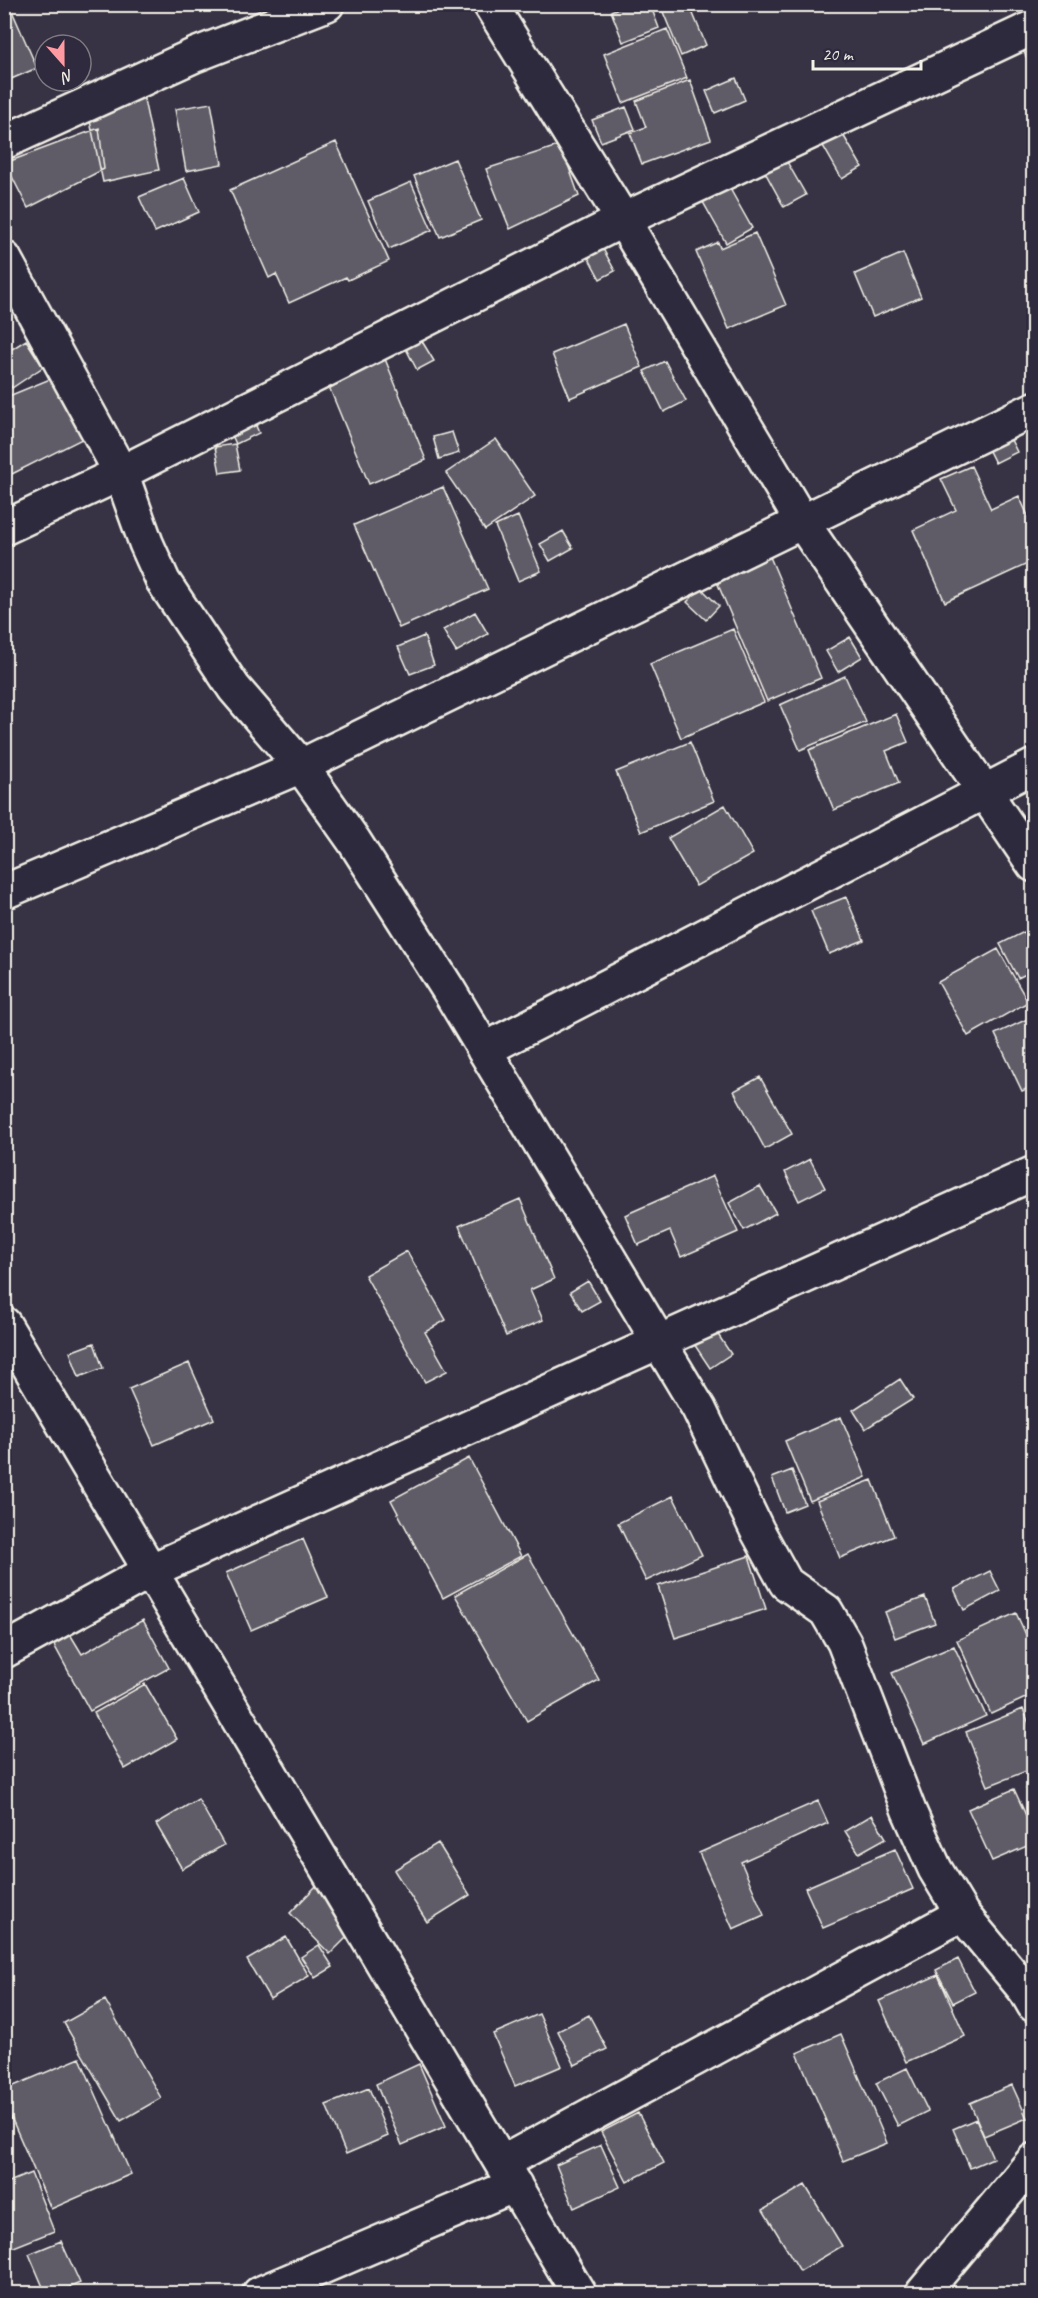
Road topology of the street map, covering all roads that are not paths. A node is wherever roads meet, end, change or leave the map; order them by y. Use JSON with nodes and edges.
{"nodes":[{"id":1,"x":327,"y":4,"type":"edge"},
{"id":2,"x":490,"y":4,"type":"edge"},
{"id":3,"x":1034,"y":27,"type":"edge"},
{"id":4,"x":4,"y":142,"type":"edge"},
{"id":5,"x":623,"y":220,"type":"junction"},
{"id":6,"x":4,"y":258,"type":"edge"},
{"id":7,"x":1034,"y":409,"type":"edge"},
{"id":8,"x":122,"y":473,"type":"junction"},
{"id":9,"x":802,"y":522,"type":"junction"},
{"id":10,"x":4,"y":528,"type":"edge"},
{"id":11,"x":1034,"y":765,"type":"edge"},
{"id":12,"x":301,"y":766,"type":"junction"},
{"id":13,"x":982,"y":791,"type":"junction"},
{"id":14,"x":1034,"y":865,"type":"edge"},
{"id":15,"x":4,"y":892,"type":"edge"},
{"id":16,"x":484,"y":1050,"type":"junction"},
{"id":17,"x":1034,"y":1173,"type":"edge"},
{"id":18,"x":4,"y":1324,"type":"edge"},
{"id":19,"x":658,"y":1342,"type":"junction"},
{"id":20,"x":150,"y":1570,"type":"junction"},
{"id":21,"x":4,"y":1651,"type":"edge"},
{"id":22,"x":962,"y":1914,"type":"junction"},
{"id":23,"x":1034,"y":2005,"type":"edge"},
{"id":24,"x":1034,"y":2160,"type":"edge"},
{"id":25,"x":508,"y":2174,"type":"junction"},
{"id":26,"x":259,"y":2294,"type":"edge"},
{"id":27,"x":579,"y":2294,"type":"edge"},
{"id":28,"x":922,"y":2294,"type":"edge"}],
"edges":[{"from":1,"to":4,"type":"street"},
{"from":2,"to":5,"type":"street"},
{"from":3,"to":5,"type":"street"},
{"from":5,"to":8,"type":"street"},
{"from":5,"to":9,"type":"street"},
{"from":6,"to":8,"type":"street"},
{"from":7,"to":9,"type":"street"},
{"from":8,"to":10,"type":"street"},
{"from":8,"to":12,"type":"street"},
{"from":9,"to":12,"type":"street"},
{"from":9,"to":13,"type":"street"},
{"from":11,"to":13,"type":"street"},
{"from":12,"to":15,"type":"street"},
{"from":12,"to":16,"type":"street"},
{"from":13,"to":14,"type":"street"},
{"from":13,"to":16,"type":"street"},
{"from":16,"to":19,"type":"street"},
{"from":17,"to":19,"type":"street"},
{"from":18,"to":20,"type":"street"},
{"from":19,"to":20,"type":"street"},
{"from":19,"to":22,"type":"street"},
{"from":20,"to":21,"type":"street"},
{"from":20,"to":25,"type":"street"},
{"from":22,"to":23,"type":"street"},
{"from":22,"to":25,"type":"street"},
{"from":24,"to":28,"type":"street"},
{"from":25,"to":26,"type":"street"},
{"from":25,"to":27,"type":"street"}]}
